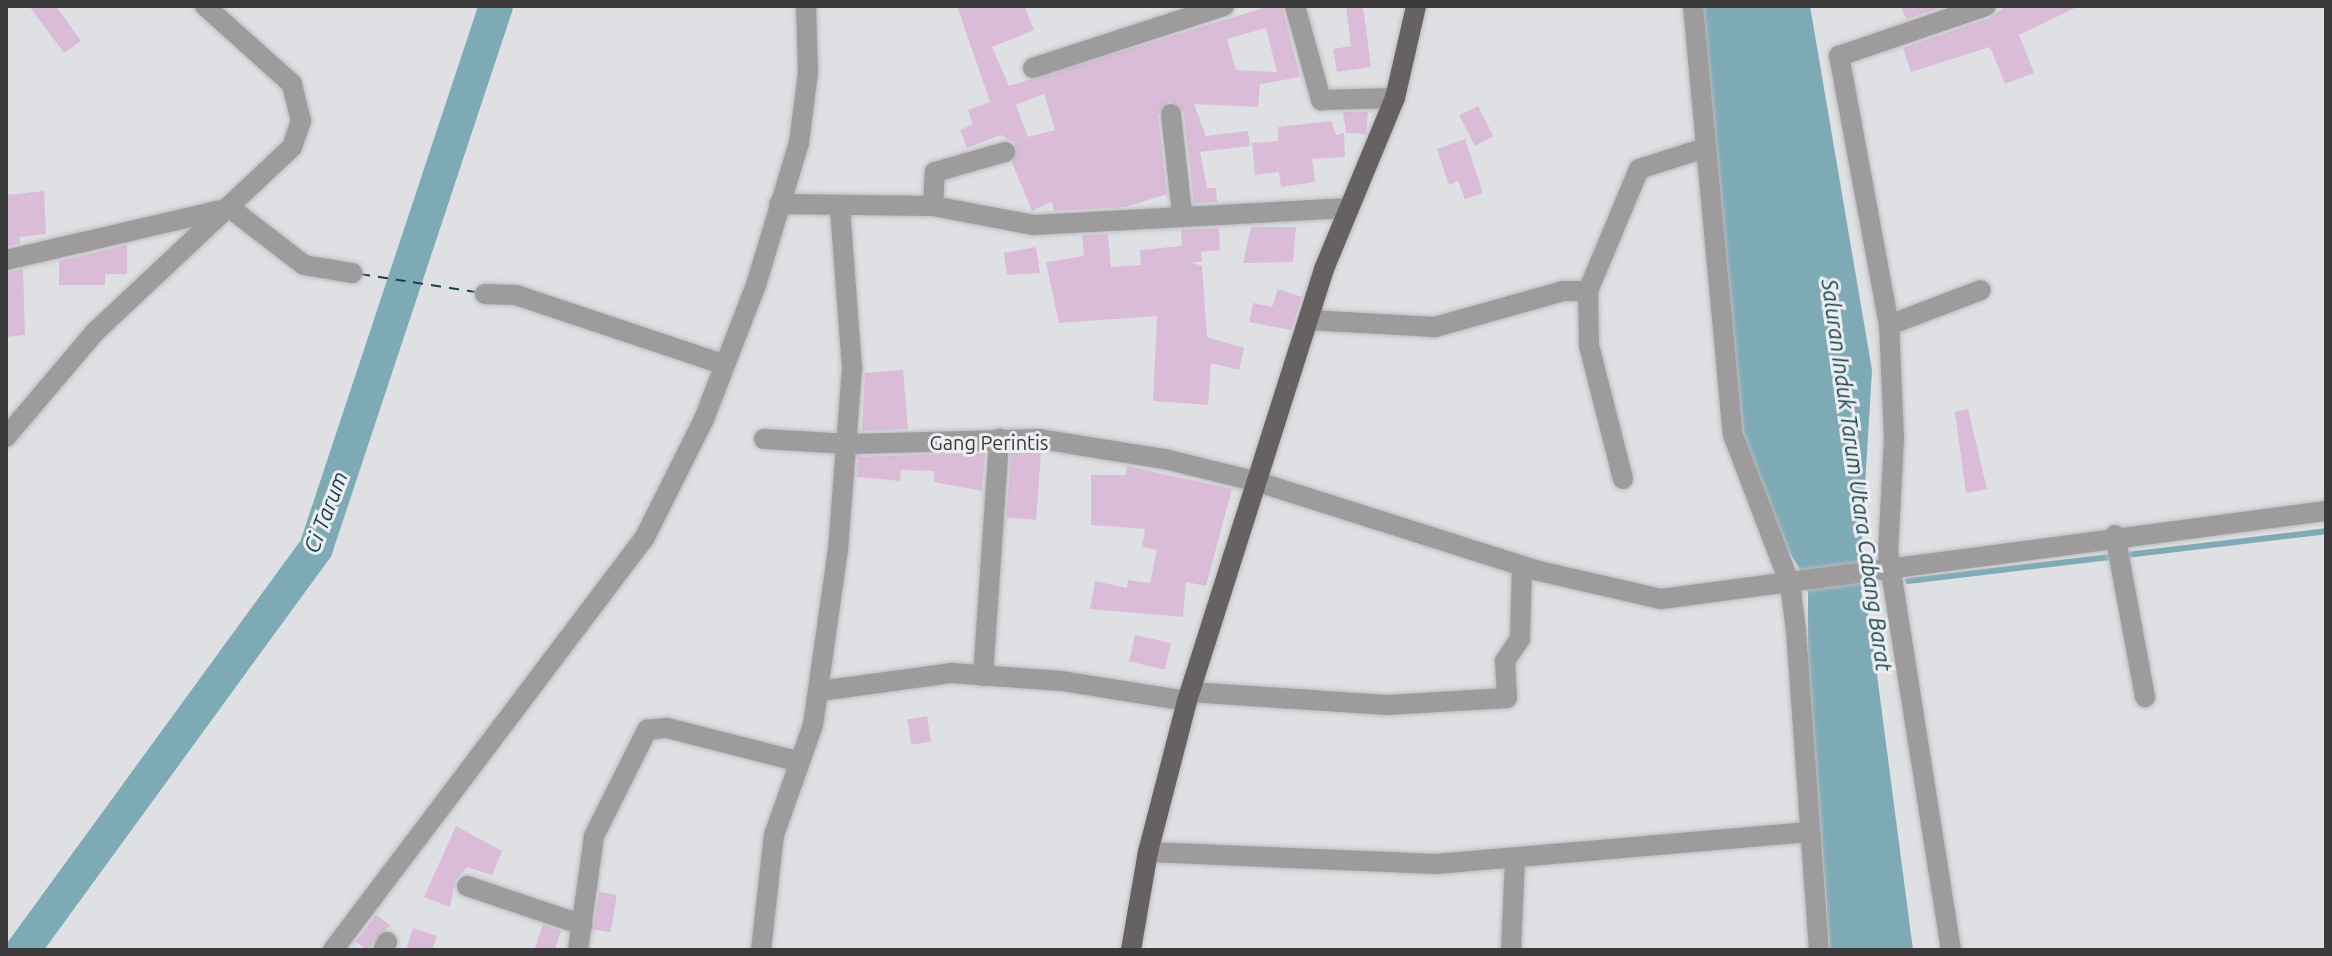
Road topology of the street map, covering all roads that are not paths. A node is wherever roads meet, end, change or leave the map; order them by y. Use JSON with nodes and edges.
{"nodes":[{"id":1,"x":205,"y":6,"type":"edge"},
{"id":2,"x":1224,"y":6,"type":"edge"},
{"id":3,"x":1295,"y":6,"type":"edge"},
{"id":4,"x":1416,"y":6,"type":"edge"},
{"id":5,"x":1693,"y":6,"type":"edge"},
{"id":6,"x":1986,"y":6,"type":"edge"},
{"id":7,"x":808,"y":8,"type":"edge"},
{"id":8,"x":1033,"y":68,"type":"dead end"},
{"id":9,"x":1395,"y":98,"type":"junction"},
{"id":10,"x":1171,"y":114,"type":"dead end"},
{"id":11,"x":1705,"y":148,"type":"junction"},
{"id":12,"x":1005,"y":152,"type":"dead end"},
{"id":13,"x":779,"y":204,"type":"junction"},
{"id":14,"x":933,"y":206,"type":"junction"},
{"id":15,"x":840,"y":207,"type":"junction"},
{"id":16,"x":230,"y":208,"type":"junction"},
{"id":17,"x":1346,"y":208,"type":"junction"},
{"id":18,"x":1182,"y":214,"type":"junction"},
{"id":19,"x":6,"y":260,"type":"edge"},
{"id":20,"x":352,"y":273,"type":"dead end"},
{"id":21,"x":1981,"y":290,"type":"dead end"},
{"id":22,"x":1588,"y":291,"type":"junction"},
{"id":23,"x":485,"y":294,"type":"dead end"},
{"id":24,"x":1308,"y":320,"type":"junction"},
{"id":25,"x":1889,"y":325,"type":"junction"},
{"id":26,"x":725,"y":365,"type":"junction"},
{"id":27,"x":6,"y":437,"type":"edge"},
{"id":28,"x":764,"y":439,"type":"dead end"},
{"id":29,"x":999,"y":439,"type":"junction"},
{"id":30,"x":849,"y":444,"type":"junction"},
{"id":31,"x":1623,"y":479,"type":"dead end"},
{"id":32,"x":1258,"y":482,"type":"junction"},
{"id":33,"x":2326,"y":511,"type":"edge"},
{"id":34,"x":2116,"y":541,"type":"junction"},
{"id":35,"x":1522,"y":566,"type":"junction"},
{"id":36,"x":1881,"y":573,"type":"junction"},
{"id":37,"x":1799,"y":583,"type":"junction"},
{"id":38,"x":983,"y":676,"type":"junction"},
{"id":39,"x":820,"y":691,"type":"junction"},
{"id":40,"x":1189,"y":696,"type":"junction"},
{"id":41,"x":2145,"y":697,"type":"dead end"},
{"id":42,"x":800,"y":762,"type":"junction"},
{"id":43,"x":1806,"y":832,"type":"junction"},
{"id":44,"x":1148,"y":852,"type":"junction"},
{"id":45,"x":1515,"y":859,"type":"junction"},
{"id":46,"x":467,"y":886,"type":"dead end"},
{"id":47,"x":583,"y":925,"type":"junction"},
{"id":48,"x":333,"y":950,"type":"edge"},
{"id":49,"x":578,"y":950,"type":"edge"},
{"id":50,"x":761,"y":950,"type":"edge"},
{"id":51,"x":1131,"y":950,"type":"edge"},
{"id":52,"x":1511,"y":950,"type":"edge"},
{"id":53,"x":1819,"y":950,"type":"edge"},
{"id":54,"x":1951,"y":950,"type":"edge"}],
"edges":[{"from":1,"to":16,"type":"street"},
{"from":2,"to":8,"type":"street"},
{"from":3,"to":9,"type":"street"},
{"from":4,"to":9,"type":"main road"},
{"from":5,"to":11,"type":"street"},
{"from":6,"to":25,"type":"street"},
{"from":7,"to":13,"type":"street"},
{"from":9,"to":17,"type":"main road"},
{"from":10,"to":18,"type":"street"},
{"from":11,"to":22,"type":"street"},
{"from":11,"to":37,"type":"street"},
{"from":12,"to":14,"type":"street"},
{"from":13,"to":15,"type":"street"},
{"from":13,"to":26,"type":"street"},
{"from":14,"to":15,"type":"street"},
{"from":14,"to":18,"type":"street"},
{"from":15,"to":30,"type":"street"},
{"from":16,"to":19,"type":"street"},
{"from":16,"to":20,"type":"street"},
{"from":16,"to":27,"type":"street"},
{"from":17,"to":18,"type":"street"},
{"from":17,"to":24,"type":"main road"},
{"from":21,"to":25,"type":"street"},
{"from":22,"to":24,"type":"street"},
{"from":22,"to":31,"type":"street"},
{"from":23,"to":26,"type":"street"},
{"from":24,"to":32,"type":"main road"},
{"from":25,"to":36,"type":"street"},
{"from":26,"to":48,"type":"street"},
{"from":28,"to":30,"type":"street","name":"Gang Perintis"},
{"from":29,"to":30,"type":"street","name":"Gang Perintis"},
{"from":29,"to":32,"type":"street","name":"Gang Perintis"},
{"from":29,"to":38,"type":"street"},
{"from":30,"to":39,"type":"street"},
{"from":32,"to":35,"type":"street","name":"Gang Perintis"},
{"from":32,"to":40,"type":"main road"},
{"from":33,"to":34,"type":"street","name":"Gang Perintis"},
{"from":34,"to":36,"type":"street","name":"Gang Perintis"},
{"from":34,"to":41,"type":"street"},
{"from":35,"to":37,"type":"street","name":"Gang Perintis"},
{"from":35,"to":40,"type":"street"},
{"from":36,"to":37,"type":"street","name":"Gang Perintis"},
{"from":36,"to":54,"type":"street"},
{"from":37,"to":43,"type":"street"},
{"from":38,"to":39,"type":"street"},
{"from":38,"to":40,"type":"street"},
{"from":39,"to":42,"type":"street"},
{"from":40,"to":44,"type":"main road"},
{"from":42,"to":47,"type":"street"},
{"from":42,"to":50,"type":"street"},
{"from":43,"to":45,"type":"street"},
{"from":43,"to":53,"type":"street"},
{"from":44,"to":45,"type":"street"},
{"from":44,"to":51,"type":"main road"},
{"from":45,"to":52,"type":"street"},
{"from":46,"to":47,"type":"street"},
{"from":47,"to":49,"type":"street"}]}
